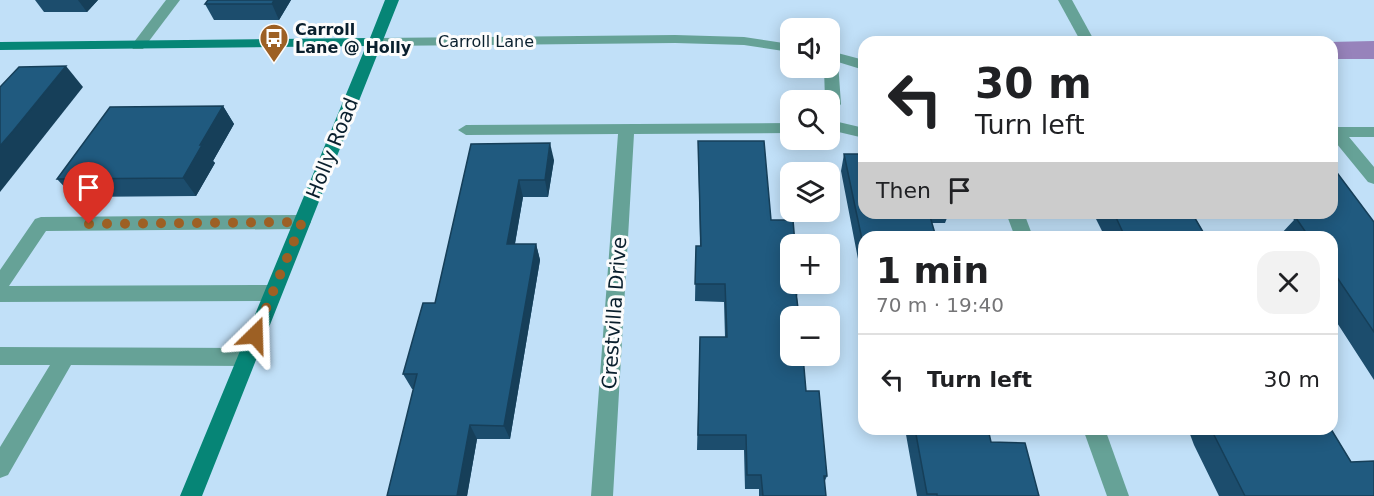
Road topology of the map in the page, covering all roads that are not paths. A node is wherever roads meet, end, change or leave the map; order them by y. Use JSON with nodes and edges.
{"nodes":[{"id":1,"x":173,"y":0,"type":"edge"},
{"id":2,"x":393,"y":0,"type":"edge"},
{"id":3,"x":1065,"y":0,"type":"edge"},
{"id":4,"x":1085,"y":36,"type":"edge"},
{"id":5,"x":375,"y":42,"type":"junction"},
{"id":6,"x":0,"y":46,"type":"edge"},
{"id":7,"x":138,"y":46,"type":"junction"},
{"id":8,"x":780,"y":46,"type":"edge"},
{"id":9,"x":840,"y":58,"type":"edge"},
{"id":10,"x":858,"y":63,"type":"edge"},
{"id":11,"x":780,"y":128,"type":"edge"},
{"id":12,"x":840,"y":128,"type":"edge"},
{"id":13,"x":626,"y":129,"type":"junction"},
{"id":14,"x":466,"y":130,"type":"dead end"},
{"id":15,"x":858,"y":132,"type":"edge"},
{"id":16,"x":1338,"y":132,"type":"edge"},
{"id":17,"x":1374,"y":132,"type":"edge"},
{"id":18,"x":1338,"y":137,"type":"edge"},
{"id":19,"x":1374,"y":178,"type":"edge"},
{"id":20,"x":302,"y":222,"type":"junction"},
{"id":21,"x":0,"y":285,"type":"edge"},
{"id":22,"x":272,"y":293,"type":"junction"},
{"id":23,"x":0,"y":294,"type":"edge"},
{"id":24,"x":0,"y":356,"type":"edge"},
{"id":25,"x":66,"y":356,"type":"junction"},
{"id":26,"x":247,"y":357,"type":"junction"},
{"id":27,"x":1096,"y":435,"type":"edge"},
{"id":28,"x":0,"y":467,"type":"edge"},
{"id":29,"x":191,"y":496,"type":"edge"},
{"id":30,"x":602,"y":496,"type":"edge"},
{"id":31,"x":1118,"y":496,"type":"edge"}],
"edges":[{"from":1,"to":7,"type":"street"},
{"from":2,"to":5,"type":"main road","name":"Holly Road"},
{"from":3,"to":4,"type":"street"},
{"from":5,"to":7,"type":"main road","name":"Carroll Lane"},
{"from":5,"to":8,"type":"street","name":"Carroll Lane"},
{"from":5,"to":20,"type":"main road","name":"Holly Road"},
{"from":6,"to":7,"type":"main road","name":"Carroll Lane"},
{"from":9,"to":10,"type":"street"},
{"from":11,"to":13,"type":"street"},
{"from":12,"to":15,"type":"street"},
{"from":13,"to":14,"type":"street"},
{"from":13,"to":30,"type":"street","name":"Crestvilla Drive"},
{"from":16,"to":17,"type":"street"},
{"from":18,"to":19,"type":"street"},
{"from":20,"to":21,"type":"street"},
{"from":20,"to":22,"type":"main road","name":"Holly Road"},
{"from":22,"to":23,"type":"street"},
{"from":22,"to":26,"type":"main road","name":"Holly Road"},
{"from":24,"to":25,"type":"street"},
{"from":25,"to":26,"type":"street"},
{"from":25,"to":28,"type":"street"},
{"from":26,"to":29,"type":"main road","name":"Holly Road"},
{"from":27,"to":31,"type":"street"}]}
